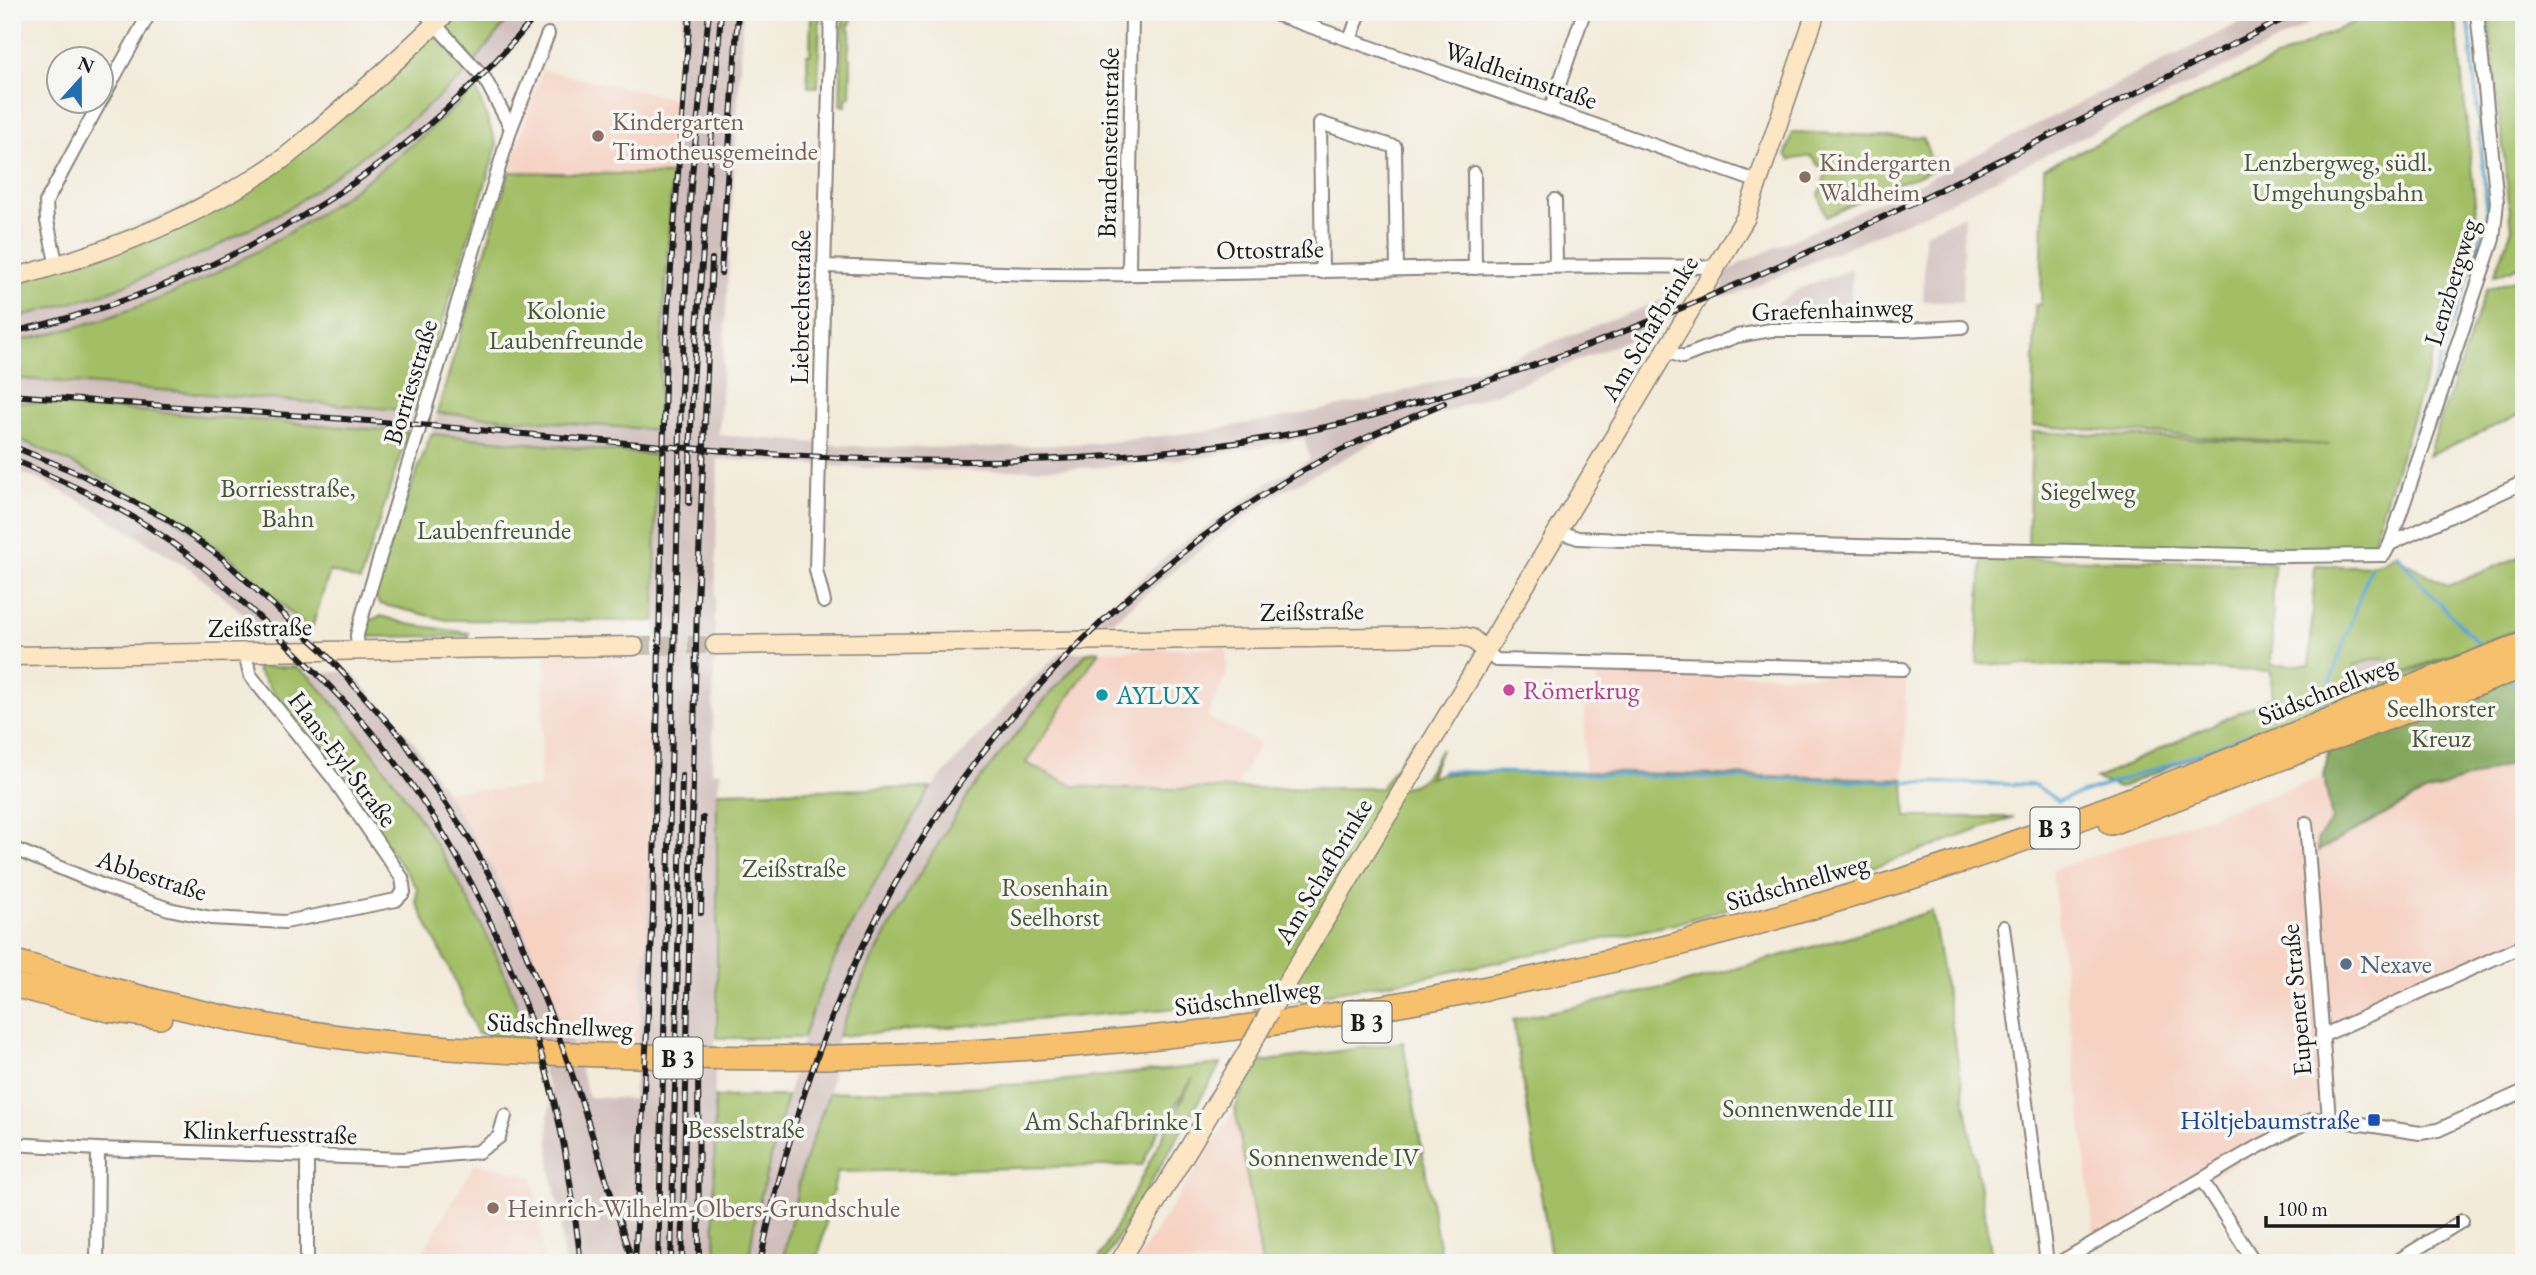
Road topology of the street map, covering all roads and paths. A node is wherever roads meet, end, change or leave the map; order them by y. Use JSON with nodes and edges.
{"nodes":[{"id":1,"x":150,"y":12,"type":"edge"},
{"id":2,"x":831,"y":12,"type":"edge"},
{"id":3,"x":1132,"y":12,"type":"edge"},
{"id":4,"x":1269,"y":12,"type":"edge"},
{"id":5,"x":1360,"y":12,"type":"edge"},
{"id":6,"x":1584,"y":12,"type":"edge"},
{"id":7,"x":1816,"y":12,"type":"edge"},
{"id":8,"x":2477,"y":12,"type":"edge"},
{"id":9,"x":436,"y":16,"type":"edge"},
{"id":10,"x":548,"y":34,"type":"dead end"},
{"id":11,"x":1350,"y":40,"type":"junction"},
{"id":12,"x":116,"y":73,"type":"edge"},
{"id":13,"x":1551,"y":108,"type":"junction"},
{"id":14,"x":92,"y":116,"type":"edge"},
{"id":15,"x":511,"y":128,"type":"junction"},
{"id":16,"x":1474,"y":173,"type":"dead end"},
{"id":17,"x":1759,"y":181,"type":"junction"},
{"id":18,"x":1555,"y":200,"type":"dead end"},
{"id":19,"x":57,"y":266,"type":"junction"},
{"id":20,"x":823,"y":266,"type":"junction"},
{"id":21,"x":1556,"y":266,"type":"junction"},
{"id":22,"x":1717,"y":267,"type":"junction"},
{"id":23,"x":1475,"y":268,"type":"junction"},
{"id":24,"x":1397,"y":269,"type":"junction"},
{"id":25,"x":1322,"y":272,"type":"junction"},
{"id":26,"x":1129,"y":273,"type":"junction"},
{"id":27,"x":12,"y":278,"type":"edge"},
{"id":28,"x":1962,"y":327,"type":"dead end"},
{"id":29,"x":1666,"y":351,"type":"junction"},
{"id":30,"x":2524,"y":482,"type":"edge"},
{"id":31,"x":1557,"y":531,"type":"junction"},
{"id":32,"x":2387,"y":550,"type":"junction"},
{"id":33,"x":824,"y":602,"type":"dead end"},
{"id":34,"x":715,"y":645,"type":"tunnel mouth"},
{"id":35,"x":634,"y":646,"type":"tunnel mouth"},
{"id":36,"x":1485,"y":650,"type":"junction"},
{"id":37,"x":358,"y":651,"type":"junction"},
{"id":38,"x":2523,"y":651,"type":"edge"},
{"id":39,"x":245,"y":653,"type":"junction"},
{"id":40,"x":12,"y":656,"type":"edge"},
{"id":41,"x":1903,"y":669,"type":"dead end"},
{"id":42,"x":2366,"y":714,"type":"junction"},
{"id":43,"x":2306,"y":823,"type":"dead end"},
{"id":44,"x":12,"y":848,"type":"edge"},
{"id":45,"x":404,"y":892,"type":"joint"},
{"id":46,"x":2003,"y":927,"type":"dead end"},
{"id":47,"x":2524,"y":945,"type":"edge"},
{"id":48,"x":12,"y":947,"type":"edge"},
{"id":49,"x":12,"y":961,"type":"edge"},
{"id":50,"x":12,"y":970,"type":"edge"},
{"id":51,"x":52,"y":972,"type":"junction"},
{"id":52,"x":12,"y":985,"type":"edge"},
{"id":53,"x":160,"y":1017,"type":"junction"},
{"id":54,"x":2322,"y":1036,"type":"junction"},
{"id":55,"x":2524,"y":1091,"type":"edge"},
{"id":56,"x":505,"y":1116,"type":"dead end"},
{"id":57,"x":2329,"y":1119,"type":"junction"},
{"id":58,"x":12,"y":1144,"type":"edge"},
{"id":59,"x":98,"y":1149,"type":"junction"},
{"id":60,"x":307,"y":1155,"type":"junction"},
{"id":61,"x":2202,"y":1180,"type":"junction"},
{"id":62,"x":2462,"y":1221,"type":"dead end"},
{"id":63,"x":97,"y":1263,"type":"edge"},
{"id":64,"x":307,"y":1263,"type":"edge"},
{"id":65,"x":1119,"y":1263,"type":"edge"},
{"id":66,"x":2047,"y":1263,"type":"edge"},
{"id":67,"x":2059,"y":1263,"type":"edge"},
{"id":68,"x":2255,"y":1263,"type":"edge"},
{"id":69,"x":2394,"y":1263,"type":"edge"}],
"edges":[{"from":1,"to":12,"type":"street"},
{"from":2,"to":20,"type":"street","name":"Liebrechtstraße"},
{"from":3,"to":26,"type":"street","name":"Brandensteinstraße"},
{"from":4,"to":11,"type":"street","name":"Waldheimstraße"},
{"from":5,"to":11,"type":"street"},
{"from":6,"to":13,"type":"street"},
{"from":7,"to":17,"type":"street","name":"Am Schafbrinke"},
{"from":8,"to":32,"type":"street","name":"Lenzbergweg"},
{"from":9,"to":15,"type":"street"},
{"from":9,"to":19,"type":"street"},
{"from":10,"to":15,"type":"street","name":"Borriesstraße"},
{"from":11,"to":13,"type":"street","name":"Waldheimstraße"},
{"from":13,"to":17,"type":"street","name":"Waldheimstraße"},
{"from":14,"to":19,"type":"street"},
{"from":15,"to":37,"type":"street","name":"Borriesstraße"},
{"from":16,"to":23,"type":"street"},
{"from":17,"to":22,"type":"street","name":"Am Schafbrinke"},
{"from":18,"to":21,"type":"street"},
{"from":19,"to":27,"type":"street"},
{"from":20,"to":26,"type":"street","name":"Ottostraße"},
{"from":20,"to":33,"type":"street","name":"Liebrechtstraße"},
{"from":21,"to":22,"type":"street","name":"Ottostraße"},
{"from":21,"to":23,"type":"street","name":"Ottostraße"},
{"from":22,"to":29,"type":"street","name":"Am Schafbrinke"},
{"from":23,"to":24,"type":"street","name":"Ottostraße"},
{"from":24,"to":25,"type":"street","name":"Ottostraße"},
{"from":24,"to":25,"type":"street"},
{"from":25,"to":26,"type":"street","name":"Ottostraße"},
{"from":28,"to":29,"type":"street","name":"Graefenhainweg"},
{"from":29,"to":31,"type":"street","name":"Am Schafbrinke"},
{"from":30,"to":32,"type":"street"},
{"from":31,"to":32,"type":"street"},
{"from":31,"to":36,"type":"street","name":"Am Schafbrinke"},
{"from":34,"to":36,"type":"street","name":"Zeißstraße"},
{"from":35,"to":37,"type":"street","name":"Zeißstraße"},
{"from":36,"to":41,"type":"street"},
{"from":36,"to":65,"type":"street","name":"Am Schafbrinke","bridge":true},
{"from":37,"to":39,"type":"street","name":"Zeißstraße"},
{"from":38,"to":42,"type":"highway","name":"Südschnellweg","number":"B 3"},
{"from":39,"to":40,"type":"street","name":"Zeißstraße"},
{"from":39,"to":45,"type":"street","name":"Hans-Eyl-Straße"},
{"from":42,"to":51,"type":"highway","name":"Südschnellweg","number":"B 3"},
{"from":42,"to":53,"type":"highway","name":"Südschnellweg","number":"B 3"},
{"from":43,"to":54,"type":"street","name":"Eupener Straße"},
{"from":44,"to":45,"type":"street","name":"Abbestraße"},
{"from":46,"to":66,"type":"street"},
{"from":47,"to":54,"type":"street"},
{"from":48,"to":51,"type":"highway"},
{"from":49,"to":51,"type":"highway","name":"Südschnellweg","number":"B 3"},
{"from":50,"to":53,"type":"highway","name":"Südschnellweg","number":"B 3"},
{"from":52,"to":53,"type":"highway"},
{"from":54,"to":57,"type":"street","name":"Eupener Straße"},
{"from":55,"to":57,"type":"street"},
{"from":56,"to":60,"type":"street","name":"Klinkerfuesstraße"},
{"from":57,"to":61,"type":"street"},
{"from":58,"to":59,"type":"street","name":"Klinkerfuesstraße"},
{"from":59,"to":60,"type":"street","name":"Klinkerfuesstraße"},
{"from":59,"to":63,"type":"street"},
{"from":60,"to":64,"type":"street"},
{"from":61,"to":67,"type":"street"},
{"from":61,"to":68,"type":"street"},
{"from":62,"to":69,"type":"street"}]}
